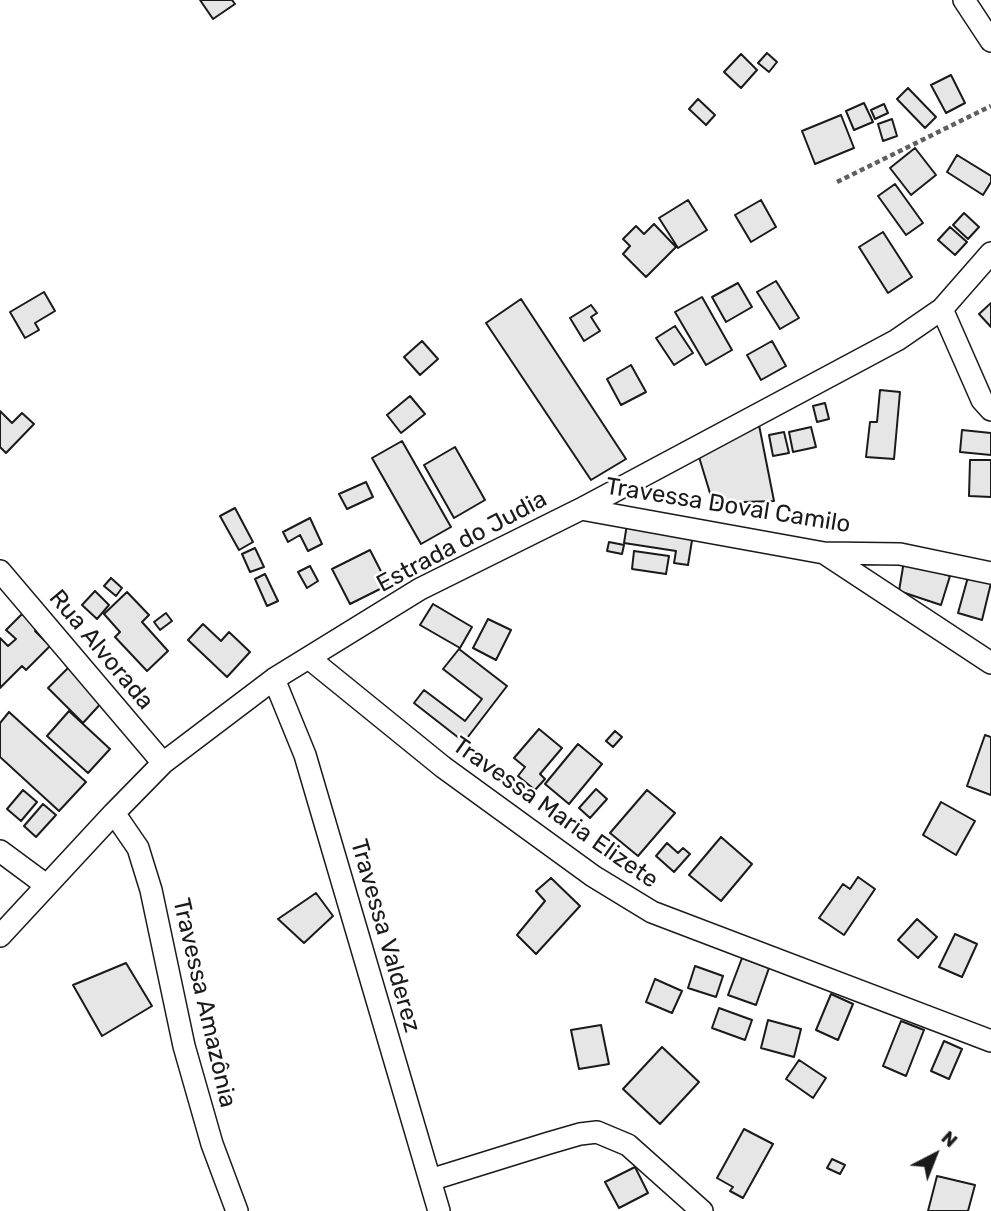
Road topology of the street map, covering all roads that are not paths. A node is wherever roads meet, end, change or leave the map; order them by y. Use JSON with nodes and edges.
{"nodes":[{"id":1,"x":964,"y":0,"type":"edge"},
{"id":2,"x":991,"y":41,"type":"edge"},
{"id":3,"x":991,"y":253,"type":"edge"},
{"id":4,"x":942,"y":309,"type":"junction"},
{"id":5,"x":991,"y":410,"type":"edge"},
{"id":6,"x":581,"y":509,"type":"junction"},
{"id":7,"x":824,"y":553,"type":"junction"},
{"id":8,"x":0,"y":571,"type":"edge"},
{"id":9,"x":991,"y":573,"type":"edge"},
{"id":10,"x":310,"y":659,"type":"junction"},
{"id":11,"x":991,"y":663,"type":"edge"},
{"id":12,"x":274,"y":679,"type":"junction"},
{"id":13,"x":163,"y":763,"type":"junction"},
{"id":14,"x":114,"y":813,"type":"junction"},
{"id":15,"x":0,"y":851,"type":"edge"},
{"id":16,"x":46,"y":885,"type":"junction"},
{"id":17,"x":0,"y":936,"type":"edge"},
{"id":18,"x":991,"y":1041,"type":"edge"},
{"id":19,"x":430,"y":1180,"type":"junction"},
{"id":20,"x":237,"y":1211,"type":"edge"},
{"id":21,"x":439,"y":1211,"type":"edge"},
{"id":22,"x":702,"y":1211,"type":"edge"}],
"edges":[{"from":1,"to":2,"type":"street"},
{"from":3,"to":4,"type":"street","name":"Estrada do Judia"},
{"from":4,"to":5,"type":"street"},
{"from":4,"to":6,"type":"street","name":"Estrada do Judia"},
{"from":6,"to":7,"type":"street","name":"Travessa Doval Camilo"},
{"from":6,"to":10,"type":"street","name":"Estrada do Judia"},
{"from":7,"to":9,"type":"street","name":"Travessa Doval Camilo"},
{"from":7,"to":11,"type":"street"},
{"from":8,"to":13,"type":"street","name":"Rua Alvorada"},
{"from":10,"to":12,"type":"street","name":"Estrada do Judia"},
{"from":10,"to":18,"type":"street","name":"Travessa Maria Elizete"},
{"from":12,"to":13,"type":"street","name":"Estrada do Judia"},
{"from":12,"to":19,"type":"street","name":"Travessa Valderez"},
{"from":13,"to":14,"type":"street","name":"Estrada do Judia"},
{"from":14,"to":16,"type":"street","name":"Estrada do Judia"},
{"from":14,"to":20,"type":"street","name":"Travessa Amazônia"},
{"from":15,"to":16,"type":"street"},
{"from":16,"to":17,"type":"street","name":"Estrada do Judia"},
{"from":19,"to":21,"type":"street","name":"Travessa Valderez"},
{"from":19,"to":22,"type":"street"}]}
